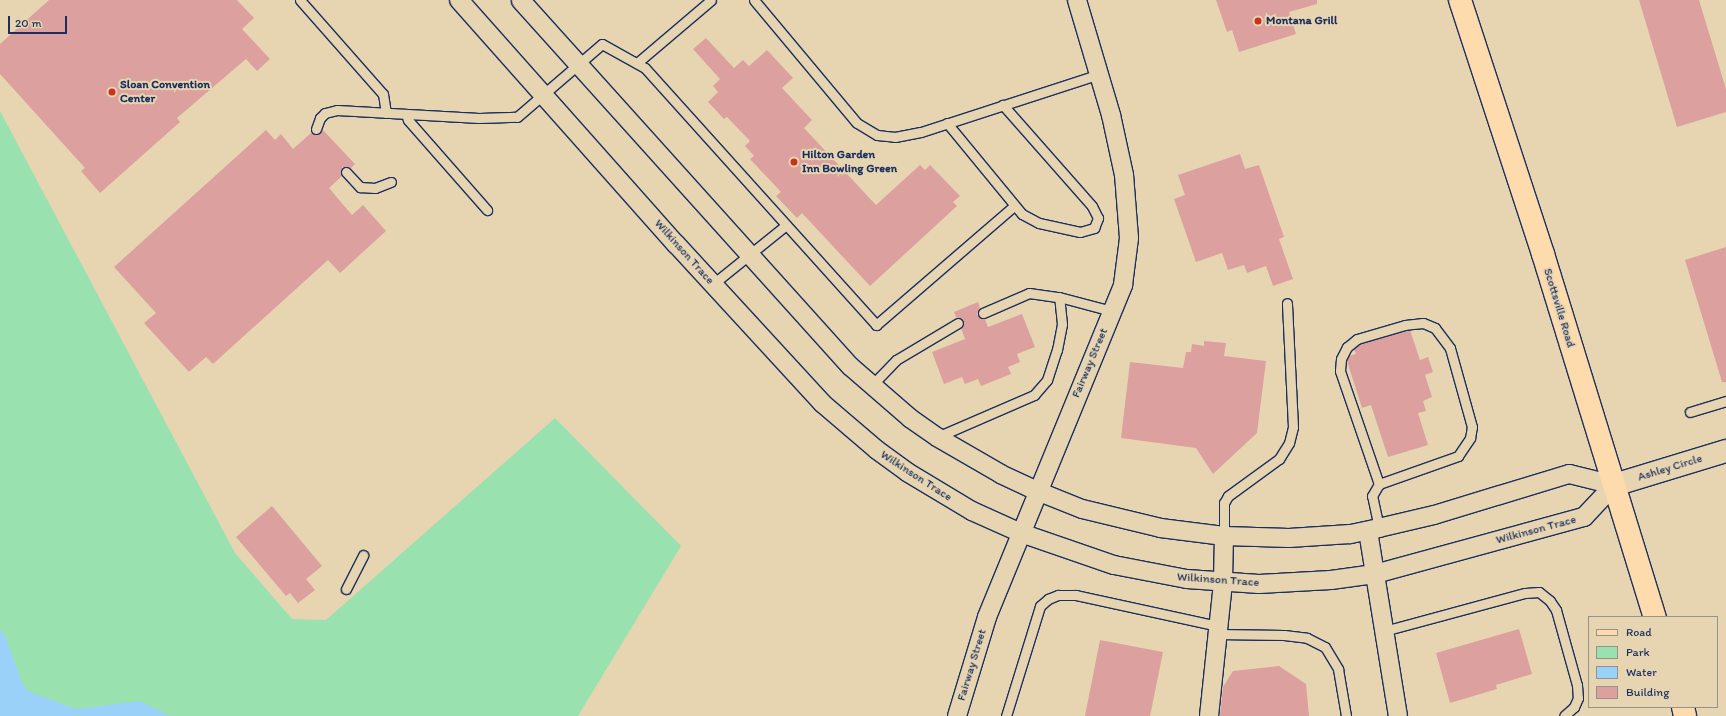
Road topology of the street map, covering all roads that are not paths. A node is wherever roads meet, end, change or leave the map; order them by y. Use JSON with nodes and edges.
{"nodes":[{"id":1,"x":300,"y":0,"type":"edge"},
{"id":2,"x":459,"y":0,"type":"edge"},
{"id":3,"x":521,"y":0,"type":"edge"},
{"id":4,"x":711,"y":0,"type":"edge"},
{"id":5,"x":754,"y":0,"type":"edge"},
{"id":6,"x":1076,"y":0,"type":"edge"},
{"id":7,"x":1460,"y":0,"type":"edge"},
{"id":8,"x":637,"y":63,"type":"junction"},
{"id":9,"x":580,"y":64,"type":"junction"},
{"id":10,"x":1099,"y":74,"type":"junction"},
{"id":11,"x":544,"y":95,"type":"junction"},
{"id":12,"x":1003,"y":105,"type":"junction"},
{"id":13,"x":386,"y":113,"type":"junction"},
{"id":14,"x":406,"y":114,"type":"junction"},
{"id":15,"x":947,"y":124,"type":"junction"},
{"id":16,"x":316,"y":129,"type":"dead end"},
{"id":17,"x":346,"y":172,"type":"dead end"},
{"id":18,"x":391,"y":182,"type":"dead end"},
{"id":19,"x":1014,"y":206,"type":"junction"},
{"id":20,"x":487,"y":210,"type":"dead end"},
{"id":21,"x":786,"y":225,"type":"junction"},
{"id":22,"x":749,"y":256,"type":"junction"},
{"id":23,"x":713,"y":284,"type":"junction"},
{"id":24,"x":1059,"y":297,"type":"junction"},
{"id":25,"x":1287,"y":303,"type":"dead end"},
{"id":26,"x":1112,"y":311,"type":"junction"},
{"id":27,"x":983,"y":313,"type":"dead end"},
{"id":28,"x":958,"y":323,"type":"dead end"},
{"id":29,"x":871,"y":386,"type":"junction"},
{"id":30,"x":1726,"y":401,"type":"edge"},
{"id":31,"x":1690,"y":412,"type":"dead end"},
{"id":32,"x":937,"y":437,"type":"junction"},
{"id":33,"x":1726,"y":451,"type":"edge"},
{"id":34,"x":1379,"y":484,"type":"junction"},
{"id":35,"x":1614,"y":485,"type":"junction"},
{"id":36,"x":1037,"y":491,"type":"junction"},
{"id":37,"x":1373,"y":530,"type":"junction"},
{"id":38,"x":1020,"y":533,"type":"junction"},
{"id":39,"x":1224,"y":536,"type":"junction"},
{"id":40,"x":363,"y":555,"type":"dead end"},
{"id":41,"x":1375,"y":574,"type":"junction"},
{"id":42,"x":1223,"y":582,"type":"junction"},
{"id":43,"x":346,"y":589,"type":"dead end"},
{"id":44,"x":1655,"y":616,"type":"edge"},
{"id":45,"x":1218,"y":630,"type":"junction"},
{"id":46,"x":1384,"y":631,"type":"junction"},
{"id":47,"x":957,"y":716,"type":"edge"},
{"id":48,"x":1006,"y":716,"type":"edge"},
{"id":49,"x":1209,"y":716,"type":"edge"},
{"id":50,"x":1346,"y":716,"type":"edge"},
{"id":51,"x":1398,"y":716,"type":"edge"},
{"id":52,"x":1564,"y":716,"type":"edge"}],
"edges":[{"from":1,"to":13,"type":"lane"},
{"from":2,"to":11,"type":"street","name":"Wilkinson Trace"},
{"from":3,"to":9,"type":"street"},
{"from":4,"to":8,"type":"lane"},
{"from":5,"to":15,"type":"lane"},
{"from":6,"to":10,"type":"street","name":"Fairway Street"},
{"from":7,"to":35,"type":"main road","name":"Scottsville Road"},
{"from":8,"to":9,"type":"lane"},
{"from":8,"to":21,"type":"lane"},
{"from":9,"to":11,"type":"lane"},
{"from":9,"to":22,"type":"street"},
{"from":10,"to":12,"type":"lane"},
{"from":10,"to":26,"type":"street","name":"Fairway Street"},
{"from":11,"to":14,"type":"lane"},
{"from":11,"to":23,"type":"street","name":"Wilkinson Trace"},
{"from":12,"to":15,"type":"lane"},
{"from":12,"to":19,"type":"lane"},
{"from":13,"to":14,"type":"lane"},
{"from":13,"to":16,"type":"lane"},
{"from":14,"to":20,"type":"lane"},
{"from":15,"to":19,"type":"lane"},
{"from":17,"to":18,"type":"lane"},
{"from":19,"to":21,"type":"lane"},
{"from":21,"to":22,"type":"lane"},
{"from":22,"to":23,"type":"lane"},
{"from":22,"to":29,"type":"street"},
{"from":23,"to":38,"type":"street","name":"Wilkinson Trace"},
{"from":24,"to":26,"type":"lane"},
{"from":24,"to":27,"type":"lane"},
{"from":24,"to":32,"type":"lane"},
{"from":25,"to":39,"type":"lane"},
{"from":26,"to":36,"type":"street","name":"Fairway Street"},
{"from":28,"to":29,"type":"lane"},
{"from":29,"to":32,"type":"street"},
{"from":30,"to":31,"type":"lane"},
{"from":32,"to":36,"type":"street"},
{"from":33,"to":35,"type":"street","name":"Ashley Circle"},
{"from":34,"to":34,"type":"lane"},
{"from":34,"to":37,"type":"lane"},
{"from":35,"to":37,"type":"street"},
{"from":35,"to":41,"type":"street","name":"Wilkinson Trace"},
{"from":35,"to":44,"type":"main road","name":"Scottsville Road"},
{"from":36,"to":38,"type":"street","name":"Fairway Street"},
{"from":36,"to":39,"type":"street"},
{"from":37,"to":39,"type":"street"},
{"from":37,"to":41,"type":"street"},
{"from":38,"to":42,"type":"street","name":"Wilkinson Trace"},
{"from":38,"to":47,"type":"street","name":"Fairway Street"},
{"from":39,"to":42,"type":"street"},
{"from":40,"to":43,"type":"lane"},
{"from":41,"to":42,"type":"street","name":"Wilkinson Trace"},
{"from":41,"to":46,"type":"street"},
{"from":42,"to":45,"type":"street"},
{"from":45,"to":48,"type":"lane"},
{"from":45,"to":49,"type":"street"},
{"from":45,"to":50,"type":"lane"},
{"from":46,"to":51,"type":"street"},
{"from":46,"to":52,"type":"lane"}]}
